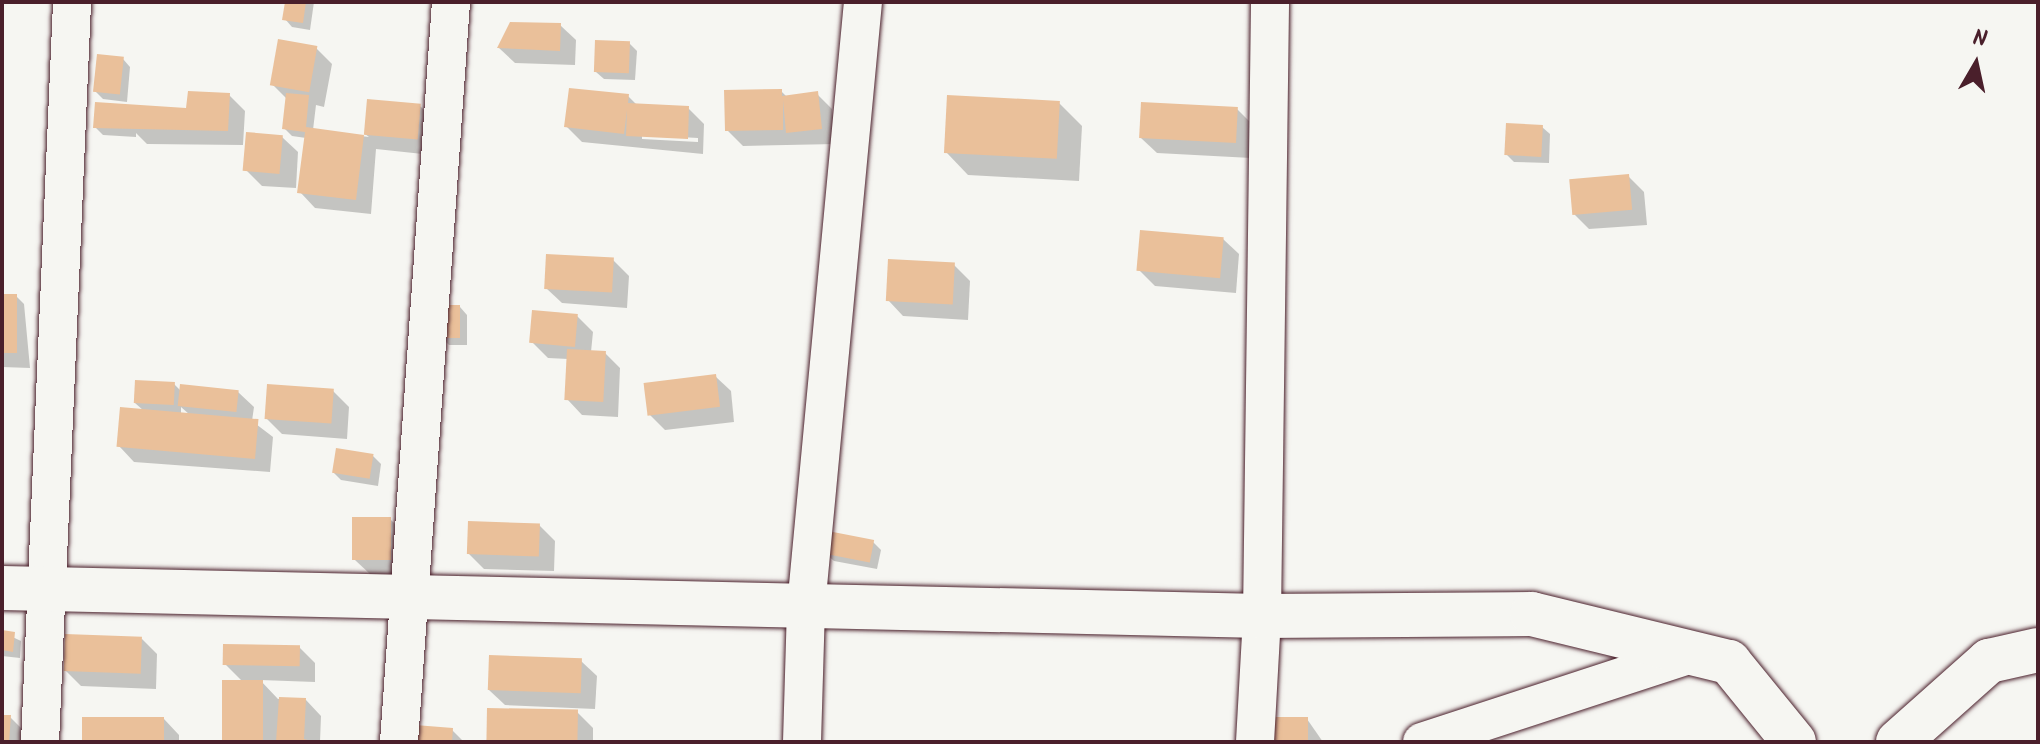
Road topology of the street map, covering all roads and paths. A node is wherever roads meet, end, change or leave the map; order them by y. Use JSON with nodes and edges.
{"nodes":[{"id":1,"x":72,"y":2,"type":"edge"},
{"id":2,"x":451,"y":2,"type":"edge"},
{"id":3,"x":863,"y":2,"type":"edge"},
{"id":4,"x":1270,"y":2,"type":"edge"},
{"id":5,"x":23,"y":590,"type":"edge"},
{"id":6,"x":410,"y":599,"type":"junction"},
{"id":7,"x":806,"y":607,"type":"junction"},
{"id":8,"x":1262,"y":616,"type":"junction"},
{"id":9,"x":2038,"y":650,"type":"edge"},
{"id":10,"x":1692,"y":654,"type":"junction"},
{"id":11,"x":40,"y":742,"type":"edge"},
{"id":12,"x":399,"y":742,"type":"edge"},
{"id":13,"x":802,"y":742,"type":"edge"},
{"id":14,"x":1255,"y":742,"type":"edge"},
{"id":15,"x":1422,"y":742,"type":"edge"},
{"id":16,"x":1794,"y":742,"type":"edge"},
{"id":17,"x":1898,"y":742,"type":"edge"}],
"edges":[{"from":1,"to":5,"type":"street"},
{"from":2,"to":6,"type":"street"},
{"from":3,"to":7,"type":"street"},
{"from":4,"to":8,"type":"street"},
{"from":5,"to":6,"type":"street"},
{"from":5,"to":11,"type":"street"},
{"from":6,"to":7,"type":"street"},
{"from":6,"to":12,"type":"street"},
{"from":7,"to":8,"type":"street"},
{"from":7,"to":13,"type":"street"},
{"from":8,"to":10,"type":"street"},
{"from":8,"to":14,"type":"street"},
{"from":9,"to":17,"type":"street"},
{"from":10,"to":15,"type":"street"},
{"from":10,"to":16,"type":"street"}]}
